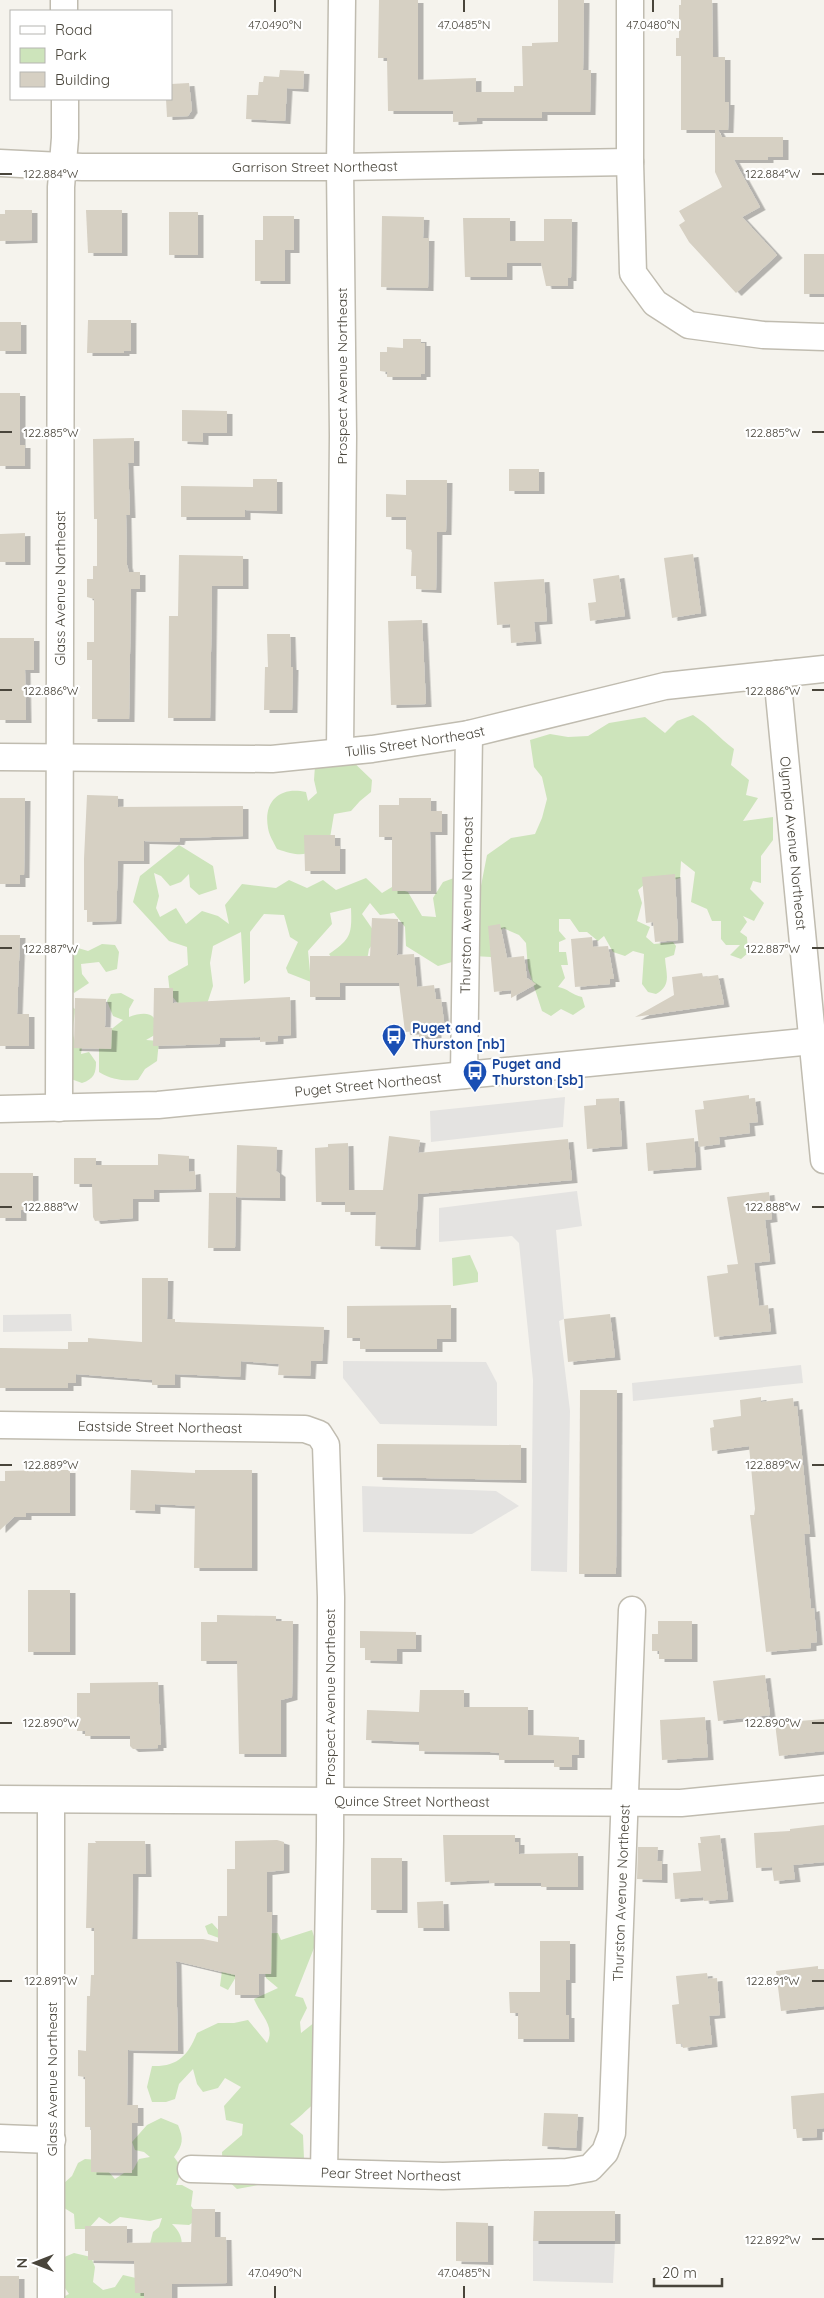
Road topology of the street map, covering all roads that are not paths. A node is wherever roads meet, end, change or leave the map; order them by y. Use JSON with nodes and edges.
{"nodes":[{"id":1,"x":342,"y":0,"type":"edge"},
{"id":2,"x":630,"y":0,"type":"edge"},
{"id":3,"x":64,"y":100,"type":"edge"},
{"id":4,"x":630,"y":162,"type":"junction"},
{"id":5,"x":0,"y":163,"type":"edge"},
{"id":6,"x":62,"y":165,"type":"junction"},
{"id":7,"x":340,"y":166,"type":"junction"},
{"id":8,"x":824,"y":337,"type":"edge"},
{"id":9,"x":824,"y":669,"type":"edge"},
{"id":10,"x":777,"y":674,"type":"junction"},
{"id":11,"x":469,"y":734,"type":"junction"},
{"id":12,"x":340,"y":751,"type":"junction"},
{"id":13,"x":0,"y":757,"type":"edge"},
{"id":14,"x":59,"y":758,"type":"junction"},
{"id":15,"x":818,"y":1041,"type":"edge"},
{"id":16,"x":464,"y":1076,"type":"junction"},
{"id":17,"x":59,"y":1108,"type":"junction"},
{"id":18,"x":0,"y":1109,"type":"edge"},
{"id":19,"x":824,"y":1160,"type":"edge"},
{"id":20,"x":0,"y":1426,"type":"edge"},
{"id":21,"x":319,"y":1434,"type":"joint"},
{"id":22,"x":632,"y":1610,"type":"dead end"},
{"id":23,"x":824,"y":1789,"type":"edge"},
{"id":24,"x":0,"y":1799,"type":"edge"},
{"id":25,"x":52,"y":1800,"type":"junction"},
{"id":26,"x":330,"y":1802,"type":"junction"},
{"id":27,"x":624,"y":1802,"type":"junction"},
{"id":28,"x":0,"y":2138,"type":"edge"},
{"id":29,"x":52,"y":2140,"type":"junction"},
{"id":30,"x":590,"y":2168,"type":"joint"},
{"id":31,"x":191,"y":2169,"type":"dead end"},
{"id":32,"x":324,"y":2172,"type":"junction"},
{"id":33,"x":51,"y":2298,"type":"edge"}],
"edges":[{"from":1,"to":7,"type":"street","name":"Prospect Avenue Northeast"},
{"from":2,"to":4,"type":"street"},
{"from":3,"to":6,"type":"street","name":"Glass Avenue Northeast"},
{"from":4,"to":7,"type":"street","name":"Garrison Street Northeast"},
{"from":4,"to":8,"type":"street"},
{"from":5,"to":6,"type":"street","name":"Garrison Street Northeast"},
{"from":6,"to":7,"type":"street","name":"Garrison Street Northeast"},
{"from":6,"to":14,"type":"street","name":"Glass Avenue Northeast"},
{"from":7,"to":12,"type":"street","name":"Prospect Avenue Northeast"},
{"from":9,"to":10,"type":"street","name":"Tullis Street Northeast"},
{"from":10,"to":11,"type":"street","name":"Tullis Street Northeast"},
{"from":10,"to":15,"type":"street","name":"Olympia Avenue Northeast"},
{"from":11,"to":12,"type":"street","name":"Tullis Street Northeast"},
{"from":11,"to":16,"type":"street","name":"Thurston Avenue Northeast"},
{"from":12,"to":14,"type":"street","name":"Tullis Street Northeast"},
{"from":13,"to":14,"type":"street","name":"Tullis Street Northeast"},
{"from":14,"to":17,"type":"street","name":"Glass Avenue Northeast"},
{"from":15,"to":16,"type":"street","name":"Puget Street Northeast"},
{"from":15,"to":19,"type":"street","name":"Olympia Avenue Northeast"},
{"from":16,"to":17,"type":"street","name":"Puget Street Northeast"},
{"from":17,"to":18,"type":"street","name":"Puget Street Northeast"},
{"from":20,"to":21,"type":"street","name":"Eastside Street Northeast"},
{"from":21,"to":26,"type":"street","name":"Prospect Avenue Northeast"},
{"from":22,"to":27,"type":"street","name":"Thurston Avenue Northeast"},
{"from":23,"to":27,"type":"street","name":"Quince Street Northeast"},
{"from":24,"to":25,"type":"street","name":"Quince Street Northeast"},
{"from":25,"to":26,"type":"street","name":"Quince Street Northeast"},
{"from":25,"to":29,"type":"street","name":"Glass Avenue Northeast"},
{"from":26,"to":27,"type":"street","name":"Quince Street Northeast"},
{"from":26,"to":32,"type":"street","name":"Prospect Avenue Northeast"},
{"from":27,"to":30,"type":"street","name":"Thurston Avenue Northeast"},
{"from":28,"to":29,"type":"street"},
{"from":29,"to":33,"type":"street","name":"Glass Avenue Northeast"},
{"from":30,"to":32,"type":"street","name":"Pear Street Northeast"},
{"from":31,"to":32,"type":"street","name":"Pear Street Northeast"}]}
